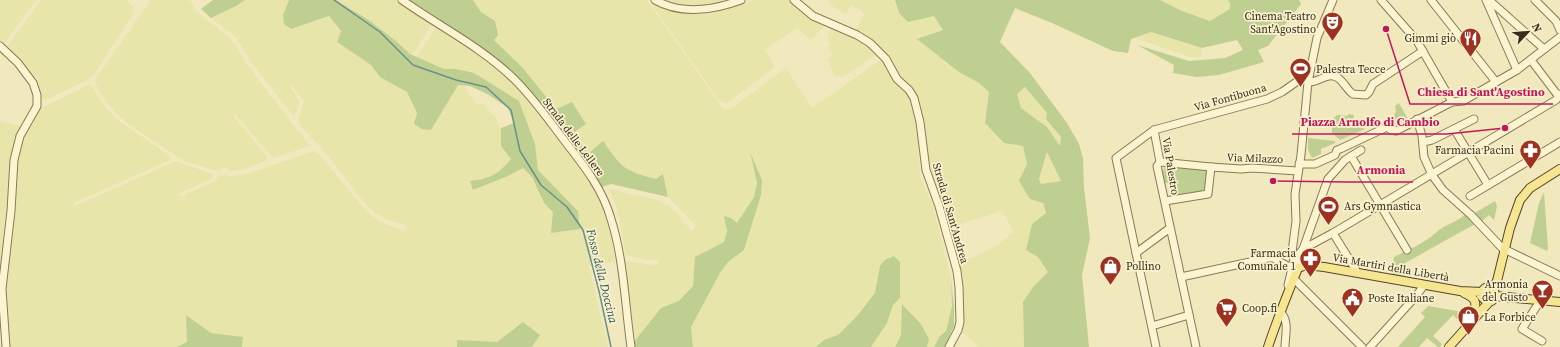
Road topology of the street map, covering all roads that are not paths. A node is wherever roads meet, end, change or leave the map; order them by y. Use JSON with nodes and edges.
{"nodes":[{"id":1,"x":402,"y":0,"type":"edge"},
{"id":2,"x":655,"y":0,"type":"edge"},
{"id":3,"x":741,"y":0,"type":"edge"},
{"id":4,"x":794,"y":0,"type":"edge"},
{"id":5,"x":1333,"y":0,"type":"edge"},
{"id":6,"x":1382,"y":0,"type":"edge"},
{"id":7,"x":1431,"y":0,"type":"edge"},
{"id":8,"x":1486,"y":0,"type":"edge"},
{"id":9,"x":1490,"y":0,"type":"edge"},
{"id":10,"x":1535,"y":0,"type":"edge"},
{"id":11,"x":1560,"y":30,"type":"edge"},
{"id":12,"x":1560,"y":37,"type":"edge"},
{"id":13,"x":0,"y":46,"type":"edge"},
{"id":14,"x":1544,"y":49,"type":"junction"},
{"id":15,"x":1423,"y":51,"type":"junction"},
{"id":16,"x":1531,"y":60,"type":"junction"},
{"id":17,"x":1517,"y":70,"type":"junction"},
{"id":18,"x":1306,"y":80,"type":"junction"},
{"id":19,"x":1496,"y":82,"type":"junction"},
{"id":20,"x":1560,"y":91,"type":"edge"},
{"id":21,"x":1560,"y":96,"type":"edge"},
{"id":22,"x":1452,"y":102,"type":"junction"},
{"id":23,"x":1417,"y":119,"type":"junction"},
{"id":24,"x":1474,"y":119,"type":"dead end"},
{"id":25,"x":1454,"y":129,"type":"junction"},
{"id":26,"x":1154,"y":130,"type":"junction"},
{"id":27,"x":1423,"y":142,"type":"junction"},
{"id":28,"x":1560,"y":142,"type":"edge"},
{"id":29,"x":1362,"y":150,"type":"dead end"},
{"id":30,"x":1468,"y":153,"type":"junction"},
{"id":31,"x":1335,"y":155,"type":"junction"},
{"id":32,"x":1351,"y":156,"type":"junction"},
{"id":33,"x":1345,"y":160,"type":"junction"},
{"id":34,"x":1160,"y":162,"type":"junction"},
{"id":35,"x":1211,"y":167,"type":"junction"},
{"id":36,"x":1298,"y":168,"type":"junction"},
{"id":37,"x":1560,"y":169,"type":"edge"},
{"id":38,"x":1432,"y":174,"type":"junction"},
{"id":39,"x":1440,"y":184,"type":"junction"},
{"id":40,"x":1488,"y":185,"type":"junction"},
{"id":41,"x":1470,"y":196,"type":"dead end"},
{"id":42,"x":1164,"y":201,"type":"junction"},
{"id":43,"x":1460,"y":202,"type":"dead end"},
{"id":44,"x":1380,"y":205,"type":"junction"},
{"id":45,"x":1170,"y":228,"type":"junction"},
{"id":46,"x":1333,"y":233,"type":"junction"},
{"id":47,"x":1314,"y":244,"type":"junction"},
{"id":48,"x":1303,"y":249,"type":"junction"},
{"id":49,"x":1506,"y":249,"type":"junction"},
{"id":50,"x":1408,"y":250,"type":"dead end"},
{"id":51,"x":1136,"y":253,"type":"junction"},
{"id":52,"x":1294,"y":260,"type":"junction"},
{"id":53,"x":1292,"y":268,"type":"junction"},
{"id":54,"x":1357,"y":272,"type":"junction"},
{"id":55,"x":1560,"y":276,"type":"edge"},
{"id":56,"x":1181,"y":277,"type":"junction"},
{"id":57,"x":1294,"y":279,"type":"junction"},
{"id":58,"x":1424,"y":285,"type":"junction"},
{"id":59,"x":1460,"y":291,"type":"junction"},
{"id":60,"x":1482,"y":292,"type":"junction"},
{"id":61,"x":1494,"y":292,"type":"junction"},
{"id":62,"x":1285,"y":298,"type":"junction"},
{"id":63,"x":1515,"y":298,"type":"junction"},
{"id":64,"x":1540,"y":301,"type":"junction"},
{"id":65,"x":1560,"y":302,"type":"edge"},
{"id":66,"x":1280,"y":312,"type":"junction"},
{"id":67,"x":1189,"y":315,"type":"junction"},
{"id":68,"x":1152,"y":326,"type":"junction"},
{"id":69,"x":1461,"y":334,"type":"junction"},
{"id":70,"x":1542,"y":340,"type":"dead end"},
{"id":71,"x":6,"y":347,"type":"edge"},
{"id":72,"x":630,"y":347,"type":"edge"},
{"id":73,"x":949,"y":347,"type":"edge"},
{"id":74,"x":1156,"y":347,"type":"edge"},
{"id":75,"x":1196,"y":347,"type":"edge"},
{"id":76,"x":1268,"y":347,"type":"edge"},
{"id":77,"x":1285,"y":347,"type":"edge"},
{"id":78,"x":1362,"y":347,"type":"edge"},
{"id":79,"x":1370,"y":347,"type":"edge"},
{"id":80,"x":1449,"y":347,"type":"edge"}],
"edges":[{"from":1,"to":72,"type":"street","name":"Strada delle Lellere"},
{"from":2,"to":3,"type":"street"},
{"from":4,"to":73,"type":"street","name":"Strada di Sant'Andrea"},
{"from":5,"to":18,"type":"street"},
{"from":6,"to":15,"type":"street"},
{"from":7,"to":19,"type":"street"},
{"from":8,"to":17,"type":"street"},
{"from":9,"to":14,"type":"street"},
{"from":10,"to":11,"type":"street"},
{"from":12,"to":14,"type":"street"},
{"from":13,"to":71,"type":"street"},
{"from":14,"to":16,"type":"street"},
{"from":15,"to":18,"type":"street","name":"Via Fontibuona"},
{"from":15,"to":22,"type":"street"},
{"from":16,"to":17,"type":"street"},
{"from":16,"to":21,"type":"street"},
{"from":17,"to":19,"type":"street"},
{"from":18,"to":26,"type":"street","name":"Via Fontibuona"},
{"from":18,"to":36,"type":"street"},
{"from":19,"to":22,"type":"street"},
{"from":20,"to":21,"type":"street"},
{"from":21,"to":30,"type":"street"},
{"from":22,"to":23,"type":"street"},
{"from":23,"to":27,"type":"street"},
{"from":23,"to":31,"type":"street","name":"Via Milazzo"},
{"from":24,"to":25,"type":"street"},
{"from":25,"to":27,"type":"street"},
{"from":25,"to":30,"type":"street"},
{"from":26,"to":34,"type":"street","name":"Via Palestro"},
{"from":26,"to":51,"type":"street","name":"Via Palestro"},
{"from":27,"to":38,"type":"street"},
{"from":28,"to":40,"type":"street"},
{"from":29,"to":32,"type":"street"},
{"from":30,"to":38,"type":"street"},
{"from":30,"to":40,"type":"street"},
{"from":31,"to":33,"type":"street"},
{"from":31,"to":36,"type":"street","name":"Via Milazzo"},
{"from":32,"to":33,"type":"street"},
{"from":32,"to":44,"type":"street"},
{"from":33,"to":48,"type":"street"},
{"from":34,"to":35,"type":"street","name":"Via Milazzo"},
{"from":34,"to":42,"type":"street","name":"Via Palestro"},
{"from":35,"to":36,"type":"street","name":"Via Milazzo"},
{"from":35,"to":42,"type":"street"},
{"from":36,"to":52,"type":"street"},
{"from":37,"to":49,"type":"main road"},
{"from":38,"to":39,"type":"street"},
{"from":38,"to":44,"type":"street"},
{"from":39,"to":43,"type":"street"},
{"from":39,"to":49,"type":"street"},
{"from":40,"to":41,"type":"street"},
{"from":42,"to":45,"type":"street","name":"Via Palestro"},
{"from":44,"to":46,"type":"street"},
{"from":44,"to":50,"type":"street"},
{"from":45,"to":51,"type":"street"},
{"from":45,"to":56,"type":"street","name":"Via Palestro"},
{"from":46,"to":47,"type":"street"},
{"from":46,"to":54,"type":"street"},
{"from":47,"to":48,"type":"street"},
{"from":47,"to":53,"type":"street"},
{"from":48,"to":52,"type":"street"},
{"from":49,"to":55,"type":"street"},
{"from":49,"to":61,"type":"main road"},
{"from":51,"to":68,"type":"street","name":"Via Palestro"},
{"from":52,"to":53,"type":"street"},
{"from":53,"to":54,"type":"main road","name":"Via Martiri della Libertà"},
{"from":53,"to":56,"type":"street"},
{"from":53,"to":57,"type":"main road"},
{"from":53,"to":62,"type":"street"},
{"from":54,"to":58,"type":"main road","name":"Via Martiri della Libertà"},
{"from":56,"to":67,"type":"street","name":"Via Palestro"},
{"from":57,"to":62,"type":"main road"},
{"from":57,"to":78,"type":"street"},
{"from":58,"to":59,"type":"main road","name":"Via Martiri della Libertà"},
{"from":58,"to":79,"type":"street"},
{"from":59,"to":60,"type":"main road","name":"Via Martiri della Libertà"},
{"from":59,"to":69,"type":"main road"},
{"from":60,"to":61,"type":"main road","name":"Via Martiri della Libertà"},
{"from":60,"to":61,"type":"main road"},
{"from":61,"to":63,"type":"main road","name":"Via Martiri della Libertà"},
{"from":61,"to":63,"type":"main road"},
{"from":61,"to":69,"type":"main road"},
{"from":62,"to":66,"type":"main road"},
{"from":63,"to":64,"type":"main road","name":"Via Martiri della Libertà"},
{"from":64,"to":65,"type":"main road","name":"Via Martiri della Libertà"},
{"from":64,"to":70,"type":"street"},
{"from":66,"to":76,"type":"main road"},
{"from":66,"to":77,"type":"street"},
{"from":67,"to":68,"type":"street"},
{"from":67,"to":75,"type":"street","name":"Via Palestro"},
{"from":68,"to":74,"type":"street","name":"Via Palestro"},
{"from":69,"to":80,"type":"main road"}]}
